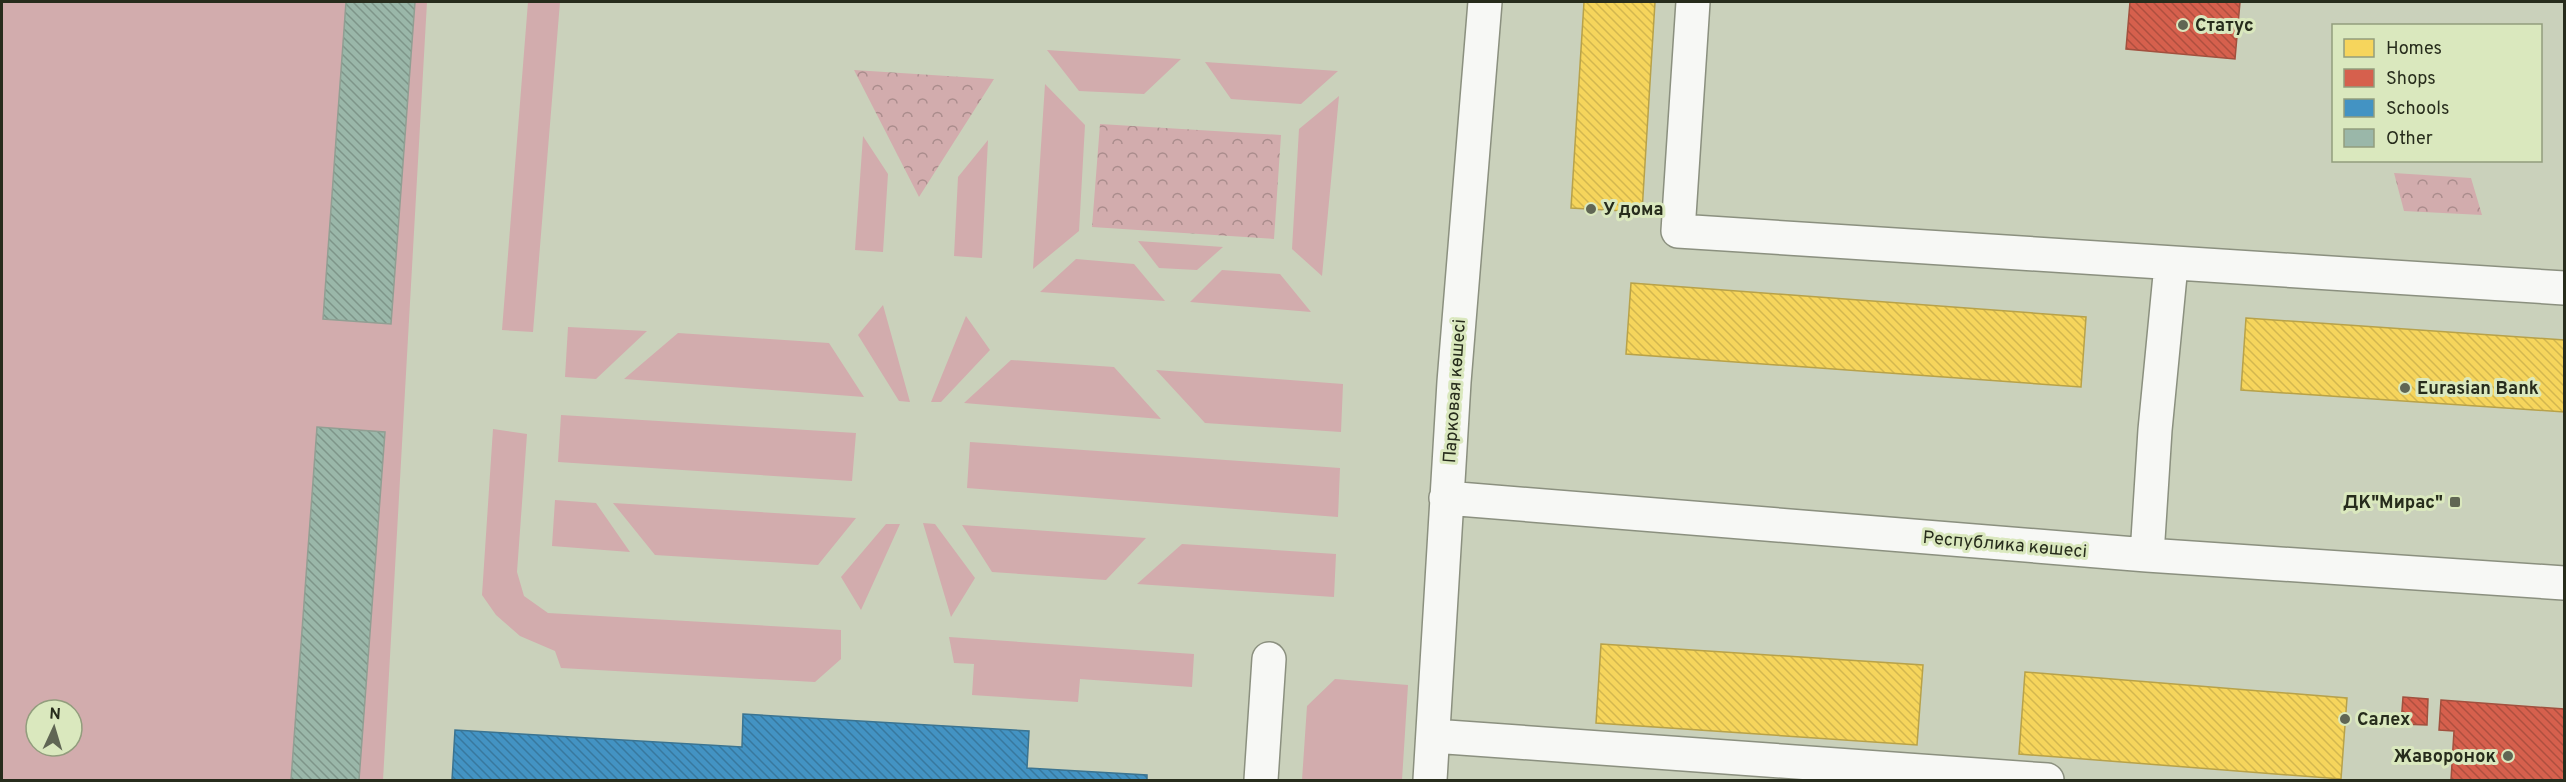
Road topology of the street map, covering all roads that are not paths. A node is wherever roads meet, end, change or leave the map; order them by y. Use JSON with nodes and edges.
{"nodes":[{"id":1,"x":1485,"y":2,"type":"edge"},
{"id":2,"x":1693,"y":2,"type":"edge"},
{"id":3,"x":2171,"y":265,"type":"junction"},
{"id":4,"x":2565,"y":288,"type":"edge"},
{"id":5,"x":1446,"y":498,"type":"junction"},
{"id":6,"x":2147,"y":555,"type":"junction"},
{"id":7,"x":2565,"y":583,"type":"edge"},
{"id":8,"x":1269,"y":659,"type":"dead end"},
{"id":9,"x":1433,"y":736,"type":"junction"},
{"id":10,"x":1636,"y":767,"type":"edge"},
{"id":11,"x":1261,"y":780,"type":"edge"},
{"id":12,"x":1430,"y":780,"type":"edge"},
{"id":13,"x":2034,"y":780,"type":"edge"}],
"edges":[{"from":1,"to":5,"type":"street","name":"Парковая көшесі"},
{"from":2,"to":3,"type":"street"},
{"from":3,"to":4,"type":"street"},
{"from":3,"to":6,"type":"street"},
{"from":5,"to":6,"type":"street","name":"Республика көшесі"},
{"from":5,"to":9,"type":"street","name":"Парковая көшесі"},
{"from":6,"to":7,"type":"street","name":"Республика көшесі"},
{"from":8,"to":11,"type":"street"},
{"from":9,"to":10,"type":"street"},
{"from":9,"to":12,"type":"street","name":"Парковая көшесі"},
{"from":10,"to":13,"type":"street"}]}
